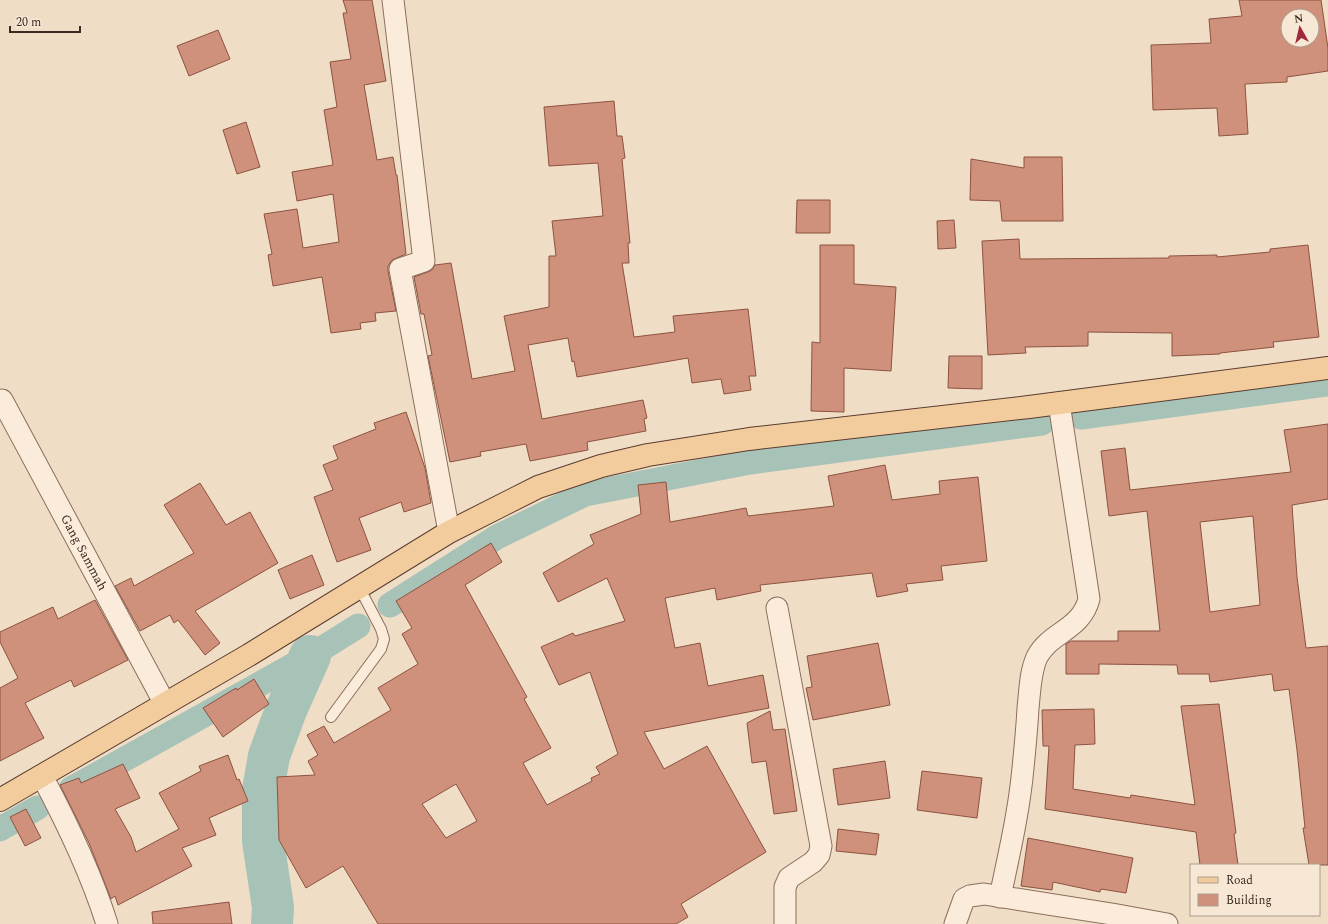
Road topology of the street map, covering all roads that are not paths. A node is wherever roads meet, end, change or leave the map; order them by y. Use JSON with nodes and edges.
{"nodes":[{"id":1,"x":393,"y":0,"type":"edge"},
{"id":2,"x":1328,"y":368,"type":"edge"},
{"id":3,"x":2,"y":400,"type":"dead end"},
{"id":4,"x":1059,"y":403,"type":"junction"},
{"id":5,"x":449,"y":532,"type":"junction"},
{"id":6,"x":359,"y":587,"type":"junction"},
{"id":7,"x":777,"y":608,"type":"dead end"},
{"id":8,"x":165,"y":704,"type":"junction"},
{"id":9,"x":331,"y":717,"type":"dead end"},
{"id":10,"x":42,"y":776,"type":"junction"},
{"id":11,"x":0,"y":800,"type":"edge"},
{"id":12,"x":1000,"y":897,"type":"junction"},
{"id":13,"x":107,"y":924,"type":"edge"},
{"id":14,"x":784,"y":924,"type":"edge"},
{"id":15,"x":955,"y":924,"type":"edge"},
{"id":16,"x":1167,"y":924,"type":"edge"}],
"edges":[{"from":1,"to":5,"type":"street"},
{"from":2,"to":4,"type":"main road"},
{"from":3,"to":8,"type":"street","name":"Gang Sammah"},
{"from":4,"to":5,"type":"main road"},
{"from":4,"to":12,"type":"street"},
{"from":5,"to":6,"type":"main road"},
{"from":6,"to":8,"type":"main road"},
{"from":6,"to":9,"type":"lane"},
{"from":7,"to":14,"type":"street"},
{"from":8,"to":10,"type":"main road"},
{"from":10,"to":11,"type":"main road"},
{"from":10,"to":13,"type":"street"},
{"from":12,"to":15,"type":"street"},
{"from":12,"to":16,"type":"street"}]}
